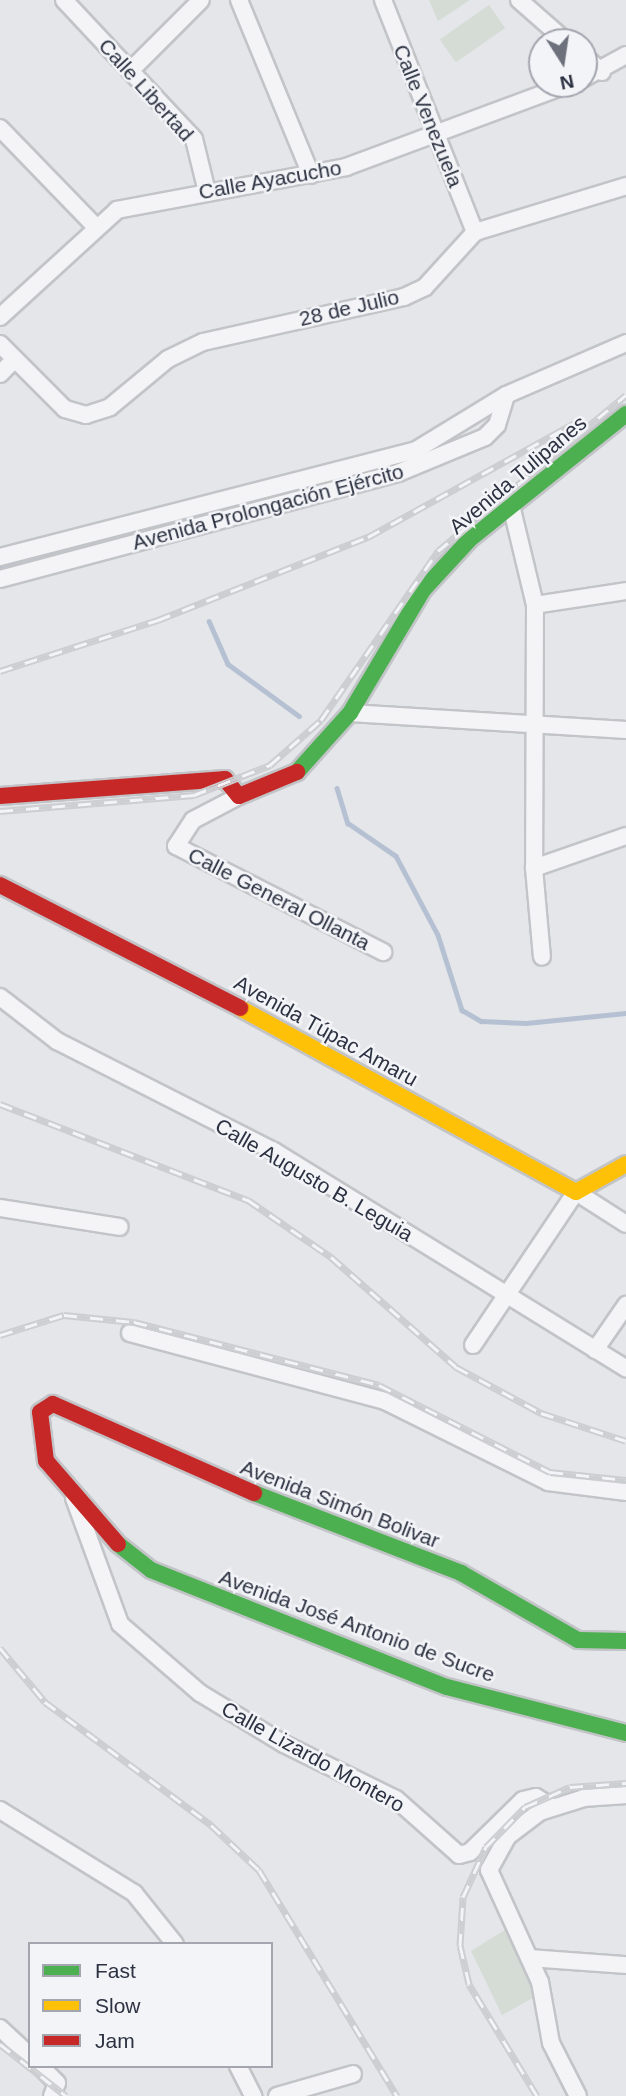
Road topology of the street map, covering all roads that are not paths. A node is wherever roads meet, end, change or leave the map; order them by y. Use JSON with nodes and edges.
{"nodes":[{"id":1,"x":64,"y":0,"type":"edge"},
{"id":2,"x":201,"y":0,"type":"edge"},
{"id":3,"x":239,"y":0,"type":"edge"},
{"id":4,"x":383,"y":0,"type":"edge"},
{"id":5,"x":519,"y":0,"type":"edge"},
{"id":6,"x":551,"y":28,"type":"edge"},
{"id":7,"x":626,"y":55,"type":"edge"},
{"id":8,"x":598,"y":68,"type":"edge"},
{"id":9,"x":130,"y":71,"type":"junction"},
{"id":10,"x":602,"y":72,"type":"junction"},
{"id":11,"x":598,"y":73,"type":"edge"},
{"id":12,"x":531,"y":98,"type":"edge"},
{"id":13,"x":0,"y":128,"type":"edge"},
{"id":14,"x":434,"y":134,"type":"junction"},
{"id":15,"x":311,"y":175,"type":"junction"},
{"id":16,"x":626,"y":186,"type":"edge"},
{"id":17,"x":207,"y":192,"type":"junction"},
{"id":18,"x":96,"y":227,"type":"junction"},
{"id":19,"x":475,"y":232,"type":"junction"},
{"id":20,"x":0,"y":317,"type":"edge"},
{"id":21,"x":626,"y":343,"type":"edge"},
{"id":22,"x":0,"y":344,"type":"edge"},
{"id":23,"x":15,"y":359,"type":"junction"},
{"id":24,"x":0,"y":374,"type":"edge"},
{"id":25,"x":506,"y":394,"type":"junction"},
{"id":26,"x":626,"y":414,"type":"edge"},
{"id":27,"x":512,"y":505,"type":"junction"},
{"id":28,"x":0,"y":557,"type":"edge"},
{"id":29,"x":0,"y":579,"type":"edge"},
{"id":30,"x":626,"y":591,"type":"edge"},
{"id":31,"x":535,"y":605,"type":"junction"},
{"id":32,"x":351,"y":713,"type":"junction"},
{"id":33,"x":531,"y":723,"type":"junction"},
{"id":34,"x":626,"y":730,"type":"edge"},
{"id":35,"x":0,"y":796,"type":"edge"},
{"id":36,"x":239,"y":796,"type":"junction"},
{"id":37,"x":626,"y":836,"type":"edge"},
{"id":38,"x":534,"y":868,"type":"junction"},
{"id":39,"x":0,"y":885,"type":"edge"},
{"id":40,"x":383,"y":952,"type":"dead end"},
{"id":41,"x":542,"y":957,"type":"dead end"},
{"id":42,"x":0,"y":997,"type":"edge"},
{"id":43,"x":626,"y":1164,"type":"edge"},
{"id":44,"x":576,"y":1192,"type":"junction"},
{"id":45,"x":0,"y":1208,"type":"edge"},
{"id":46,"x":626,"y":1224,"type":"edge"},
{"id":47,"x":120,"y":1227,"type":"dead end"},
{"id":48,"x":503,"y":1293,"type":"junction"},
{"id":49,"x":626,"y":1305,"type":"edge"},
{"id":50,"x":130,"y":1333,"type":"dead end"},
{"id":51,"x":472,"y":1345,"type":"dead end"},
{"id":52,"x":595,"y":1350,"type":"junction"},
{"id":53,"x":626,"y":1368,"type":"edge"},
{"id":54,"x":40,"y":1412,"type":"joint"},
{"id":55,"x":71,"y":1489,"type":"junction"},
{"id":56,"x":626,"y":1492,"type":"edge"},
{"id":57,"x":122,"y":1548,"type":"junction"},
{"id":58,"x":107,"y":1575,"type":"junction"},
{"id":59,"x":626,"y":1642,"type":"edge"},
{"id":60,"x":626,"y":1733,"type":"edge"},
{"id":61,"x":626,"y":1795,"type":"edge"},
{"id":62,"x":552,"y":1807,"type":"junction"},
{"id":63,"x":0,"y":1810,"type":"edge"},
{"id":64,"x":173,"y":1942,"type":"edge"},
{"id":65,"x":530,"y":1958,"type":"junction"},
{"id":66,"x":626,"y":1965,"type":"edge"},
{"id":67,"x":0,"y":2028,"type":"edge"},
{"id":68,"x":28,"y":2054,"type":"edge"},
{"id":69,"x":42,"y":2068,"type":"edge"},
{"id":70,"x":239,"y":2068,"type":"edge"},
{"id":71,"x":353,"y":2074,"type":"dead end"},
{"id":72,"x":52,"y":2096,"type":"edge"},
{"id":73,"x":253,"y":2096,"type":"edge"},
{"id":74,"x":277,"y":2096,"type":"edge"},
{"id":75,"x":578,"y":2096,"type":"edge"}],
"edges":[{"from":1,"to":9,"type":"street","name":"Calle Libertad"},
{"from":2,"to":9,"type":"street"},
{"from":3,"to":15,"type":"street"},
{"from":4,"to":14,"type":"street","name":"Calle Venezuela"},
{"from":5,"to":6,"type":"street"},
{"from":7,"to":10,"type":"street"},
{"from":8,"to":10,"type":"street"},
{"from":9,"to":17,"type":"street","name":"Calle Libertad"},
{"from":10,"to":11,"type":"street"},
{"from":12,"to":14,"type":"street","name":"Calle Ayacucho"},
{"from":13,"to":18,"type":"street"},
{"from":14,"to":15,"type":"street","name":"Calle Ayacucho"},
{"from":14,"to":19,"type":"street","name":"Calle Venezuela"},
{"from":15,"to":17,"type":"street","name":"Calle Ayacucho"},
{"from":16,"to":19,"type":"street"},
{"from":17,"to":18,"type":"street","name":"Calle Ayacucho"},
{"from":18,"to":20,"type":"street","name":"Calle Ayacucho"},
{"from":19,"to":23,"type":"street","name":"28 de Julio"},
{"from":21,"to":25,"type":"street","name":"Avenida Prolongación Ejército"},
{"from":22,"to":23,"type":"street"},
{"from":23,"to":24,"type":"street"},
{"from":25,"to":28,"type":"street","name":"Avenida Prolongación Ejército"},
{"from":25,"to":29,"type":"street","name":"Avenida Prolongación Ejército"},
{"from":26,"to":27,"type":"street","name":"Avenida Tulipanes"},
{"from":27,"to":31,"type":"street"},
{"from":27,"to":32,"type":"street","name":"Avenida Tulipanes"},
{"from":30,"to":31,"type":"street"},
{"from":31,"to":33,"type":"street"},
{"from":32,"to":33,"type":"street"},
{"from":32,"to":36,"type":"street","name":"Avenida Tulipanes"},
{"from":33,"to":34,"type":"street"},
{"from":33,"to":38,"type":"street"},
{"from":35,"to":36,"type":"street"},
{"from":36,"to":40,"type":"street","name":"Calle General Ollanta"},
{"from":37,"to":38,"type":"street"},
{"from":38,"to":41,"type":"street"},
{"from":39,"to":44,"type":"street","name":"Avenida Túpac Amaru"},
{"from":42,"to":48,"type":"street","name":"Calle Augusto B. Leguia"},
{"from":43,"to":44,"type":"street"},
{"from":44,"to":46,"type":"street","name":"Avenida Túpac Amaru"},
{"from":44,"to":48,"type":"street"},
{"from":45,"to":47,"type":"street"},
{"from":48,"to":51,"type":"street"},
{"from":48,"to":52,"type":"street","name":"Calle Augusto B. Leguia"},
{"from":49,"to":52,"type":"street"},
{"from":50,"to":56,"type":"street"},
{"from":52,"to":53,"type":"street","name":"Calle Augusto B. Leguia"},
{"from":54,"to":55,"type":"street","name":"Avenida José Antonio de Sucre"},
{"from":54,"to":59,"type":"street","name":"Avenida Simón Bolivar"},
{"from":55,"to":57,"type":"street","name":"Avenida José Antonio de Sucre"},
{"from":55,"to":58,"type":"street","name":"Calle Lizardo Montero"},
{"from":57,"to":58,"type":"street"},
{"from":57,"to":60,"type":"street","name":"Avenida José Antonio de Sucre"},
{"from":58,"to":62,"type":"street","name":"Calle Lizardo Montero"},
{"from":61,"to":62,"type":"street"},
{"from":62,"to":65,"type":"street"},
{"from":63,"to":64,"type":"street"},
{"from":65,"to":66,"type":"street"},
{"from":65,"to":75,"type":"street"},
{"from":67,"to":68,"type":"street"},
{"from":69,"to":72,"type":"street"},
{"from":70,"to":73,"type":"street"},
{"from":71,"to":74,"type":"street"}]}
